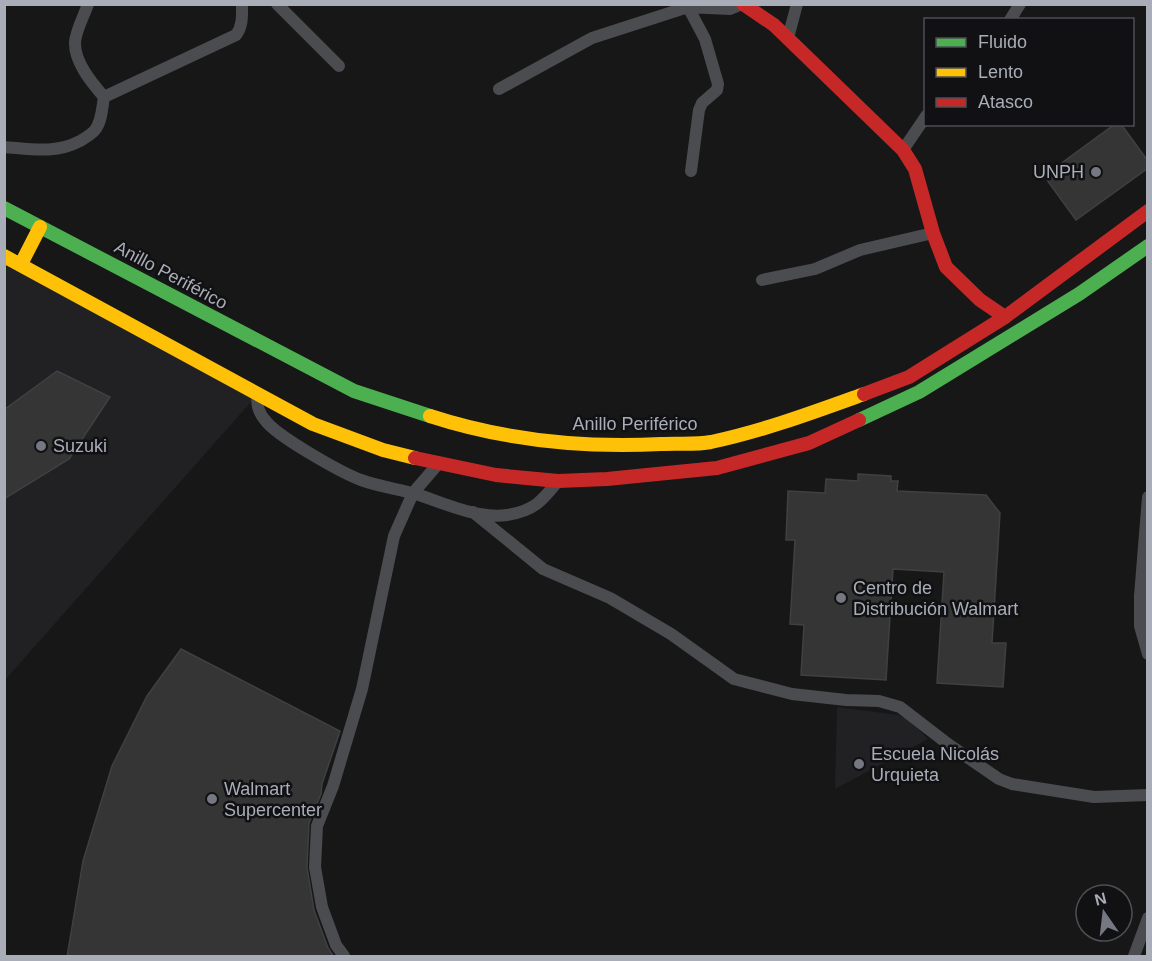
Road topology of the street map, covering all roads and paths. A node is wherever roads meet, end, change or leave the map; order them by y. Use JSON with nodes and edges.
{"nodes":[{"id":1,"x":88,"y":4,"type":"edge"},
{"id":2,"x":242,"y":4,"type":"edge"},
{"id":3,"x":278,"y":4,"type":"edge"},
{"id":4,"x":742,"y":4,"type":"edge"},
{"id":5,"x":797,"y":4,"type":"edge"},
{"id":6,"x":1020,"y":4,"type":"edge"},
{"id":7,"x":688,"y":7,"type":"junction"},
{"id":8,"x":1011,"y":18,"type":"edge"},
{"id":9,"x":788,"y":38,"type":"junction"},
{"id":10,"x":339,"y":66,"type":"dead end"},
{"id":11,"x":499,"y":89,"type":"dead end"},
{"id":12,"x":104,"y":97,"type":"junction"},
{"id":13,"x":924,"y":119,"type":"edge"},
{"id":14,"x":4,"y":147,"type":"edge"},
{"id":15,"x":903,"y":150,"type":"junction"},
{"id":16,"x":691,"y":171,"type":"dead end"},
{"id":17,"x":4,"y":208,"type":"edge"},
{"id":18,"x":1148,"y":212,"type":"edge"},
{"id":19,"x":40,"y":227,"type":"junction"},
{"id":20,"x":933,"y":233,"type":"junction"},
{"id":21,"x":1148,"y":246,"type":"edge"},
{"id":22,"x":4,"y":256,"type":"edge"},
{"id":23,"x":21,"y":264,"type":"junction"},
{"id":24,"x":762,"y":280,"type":"dead end"},
{"id":25,"x":1005,"y":317,"type":"junction"},
{"id":26,"x":257,"y":395,"type":"junction"},
{"id":27,"x":438,"y":464,"type":"junction"},
{"id":28,"x":558,"y":481,"type":"junction"},
{"id":29,"x":413,"y":493,"type":"junction"},
{"id":30,"x":1148,"y":497,"type":"edge"},
{"id":31,"x":473,"y":513,"type":"junction"},
{"id":32,"x":1148,"y":654,"type":"edge"},
{"id":33,"x":1148,"y":795,"type":"edge"},
{"id":34,"x":1148,"y":918,"type":"edge"},
{"id":35,"x":344,"y":957,"type":"edge"},
{"id":36,"x":1134,"y":957,"type":"edge"}],
"edges":[{"from":1,"to":12,"type":"street"},
{"from":2,"to":12,"type":"street"},
{"from":3,"to":10,"type":"street"},
{"from":4,"to":7,"type":"street"},
{"from":4,"to":9,"type":"main road"},
{"from":5,"to":9,"type":"street"},
{"from":6,"to":8,"type":"street"},
{"from":7,"to":11,"type":"street"},
{"from":7,"to":16,"type":"street"},
{"from":9,"to":15,"type":"main road"},
{"from":12,"to":14,"type":"street"},
{"from":13,"to":15,"type":"street"},
{"from":15,"to":20,"type":"main road"},
{"from":17,"to":19,"type":"main road","name":"Anillo Periférico"},
{"from":18,"to":25,"type":"main road","name":"Anillo Periférico"},
{"from":19,"to":23,"type":"main road"},
{"from":19,"to":25,"type":"main road","name":"Anillo Periférico"},
{"from":20,"to":24,"type":"street"},
{"from":20,"to":25,"type":"main road"},
{"from":21,"to":28,"type":"main road"},
{"from":22,"to":23,"type":"main road"},
{"from":23,"to":26,"type":"main road"},
{"from":26,"to":27,"type":"main road"},
{"from":26,"to":29,"type":"street"},
{"from":27,"to":28,"type":"main road"},
{"from":27,"to":29,"type":"street"},
{"from":28,"to":31,"type":"street"},
{"from":29,"to":31,"type":"street"},
{"from":29,"to":35,"type":"street"},
{"from":30,"to":32,"type":"street"},
{"from":31,"to":33,"type":"street"},
{"from":34,"to":36,"type":"street"}]}
